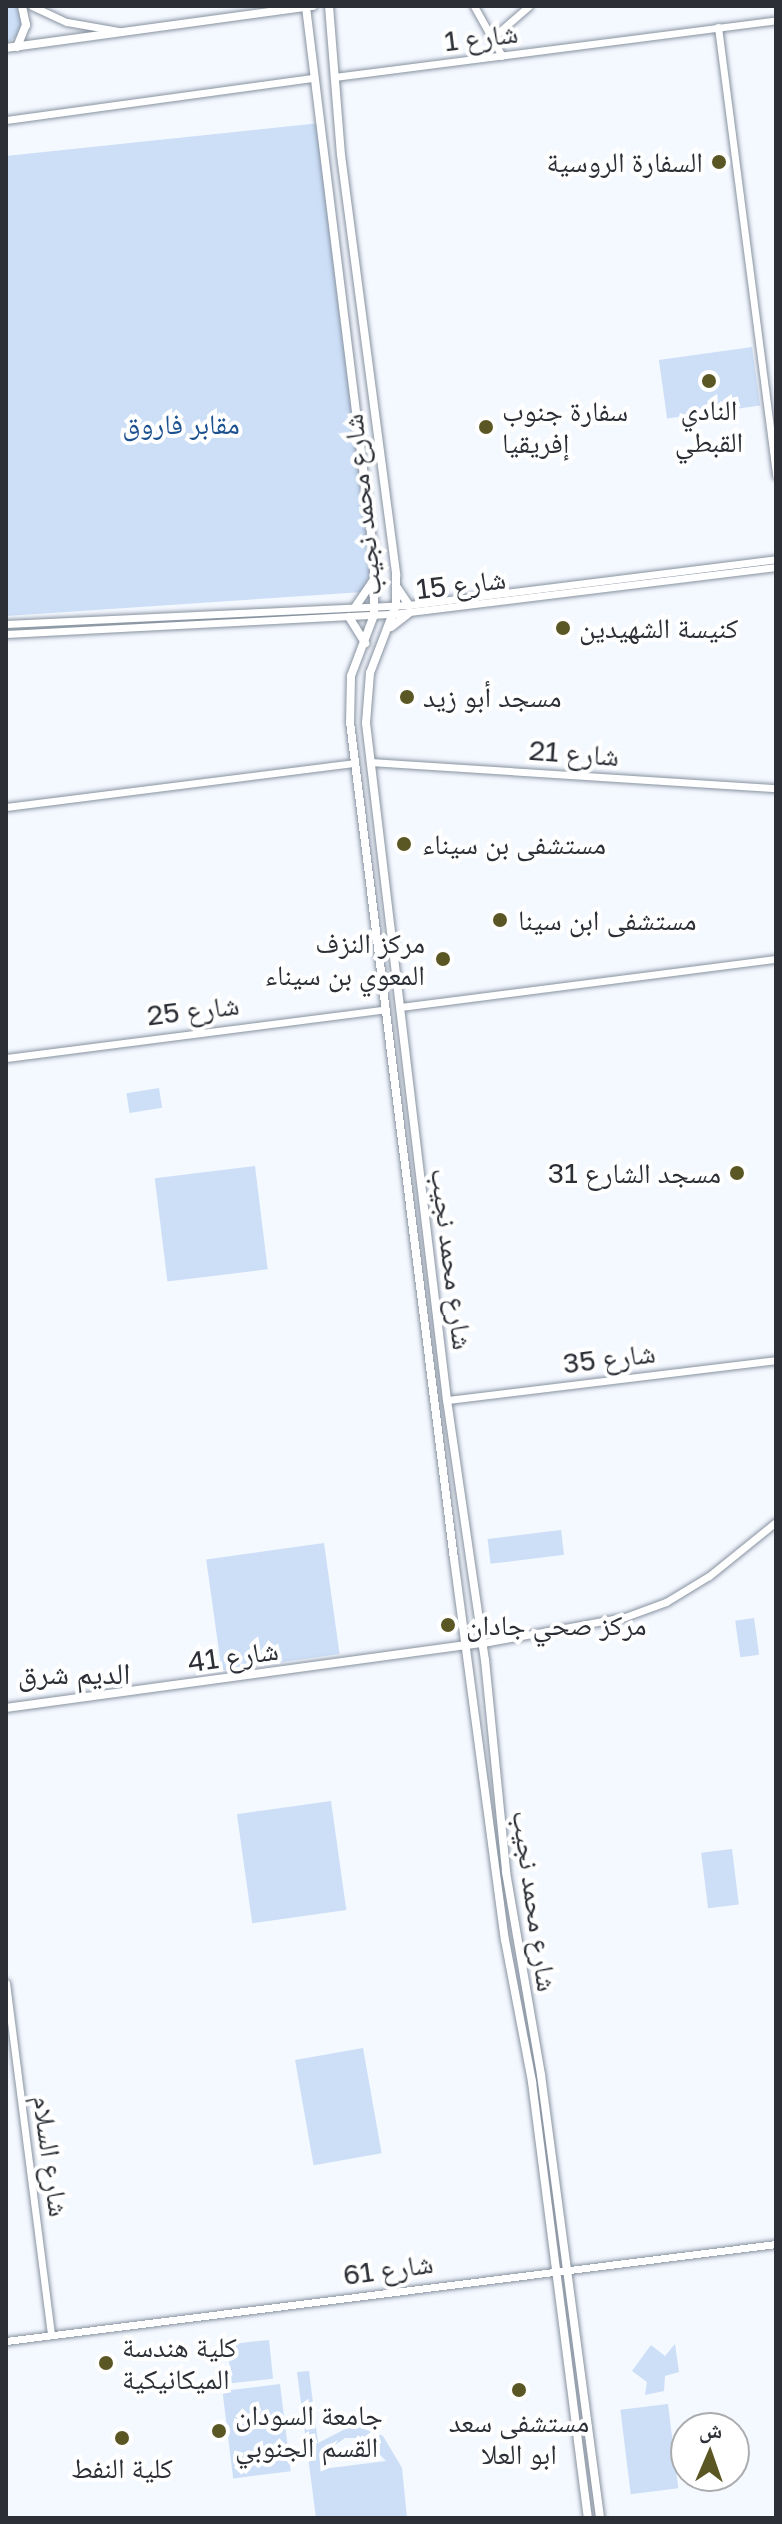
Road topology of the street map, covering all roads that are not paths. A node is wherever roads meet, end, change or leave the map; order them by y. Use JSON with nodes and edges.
{"nodes":[{"id":1,"x":22,"y":6,"type":"edge"},
{"id":2,"x":32,"y":6,"type":"edge"},
{"id":3,"x":313,"y":6,"type":"edge"},
{"id":4,"x":329,"y":6,"type":"edge"},
{"id":5,"x":474,"y":6,"type":"edge"},
{"id":6,"x":529,"y":6,"type":"edge"},
{"id":7,"x":306,"y":7,"type":"edge"},
{"id":8,"x":776,"y":20,"type":"edge"},
{"id":9,"x":718,"y":27,"type":"junction"},
{"id":10,"x":124,"y":32,"type":"junction"},
{"id":11,"x":491,"y":39,"type":"junction"},
{"id":12,"x":17,"y":47,"type":"junction"},
{"id":13,"x":6,"y":48,"type":"edge"},
{"id":14,"x":502,"y":56,"type":"junction"},
{"id":15,"x":334,"y":77,"type":"junction"},
{"id":16,"x":314,"y":78,"type":"junction"},
{"id":17,"x":6,"y":120,"type":"edge"},
{"id":18,"x":359,"y":291,"type":"junction"},
{"id":19,"x":342,"y":293,"type":"junction"},
{"id":20,"x":364,"y":326,"type":"junction"},
{"id":21,"x":347,"y":330,"type":"junction"},
{"id":22,"x":776,"y":475,"type":"edge"},
{"id":23,"x":776,"y":559,"type":"edge"},
{"id":24,"x":776,"y":567,"type":"edge"},
{"id":25,"x":375,"y":576,"type":"junction"},
{"id":26,"x":395,"y":583,"type":"junction"},
{"id":27,"x":535,"y":592,"type":"junction"},
{"id":28,"x":356,"y":606,"type":"junction"},
{"id":29,"x":410,"y":608,"type":"junction"},
{"id":30,"x":375,"y":610,"type":"junction"},
{"id":31,"x":394,"y":610,"type":"junction"},
{"id":32,"x":349,"y":617,"type":"junction"},
{"id":33,"x":6,"y":624,"type":"edge"},
{"id":34,"x":6,"y":634,"type":"edge"},
{"id":35,"x":382,"y":641,"type":"junction"},
{"id":36,"x":364,"y":645,"type":"junction"},
{"id":37,"x":370,"y":762,"type":"junction"},
{"id":38,"x":355,"y":763,"type":"junction"},
{"id":39,"x":776,"y":788,"type":"edge"},
{"id":40,"x":6,"y":807,"type":"edge"},
{"id":41,"x":776,"y":959,"type":"edge"},
{"id":42,"x":400,"y":1007,"type":"junction"},
{"id":43,"x":386,"y":1009,"type":"junction"},
{"id":44,"x":6,"y":1058,"type":"edge"},
{"id":45,"x":776,"y":1360,"type":"edge"},
{"id":46,"x":447,"y":1400,"type":"junction"},
{"id":47,"x":776,"y":1522,"type":"edge"},
{"id":48,"x":483,"y":1643,"type":"junction"},
{"id":49,"x":466,"y":1647,"type":"junction"},
{"id":50,"x":6,"y":1708,"type":"edge"},
{"id":51,"x":6,"y":1983,"type":"edge"},
{"id":52,"x":776,"y":2244,"type":"edge"},
{"id":53,"x":566,"y":2269,"type":"junction"},
{"id":54,"x":554,"y":2270,"type":"junction"},
{"id":55,"x":51,"y":2335,"type":"junction"},
{"id":56,"x":6,"y":2341,"type":"edge"},
{"id":57,"x":586,"y":2502,"type":"junction"},
{"id":58,"x":598,"y":2503,"type":"junction"},
{"id":59,"x":588,"y":2518,"type":"edge"},
{"id":60,"x":600,"y":2518,"type":"edge"}],
"edges":[{"from":1,"to":12,"type":"main road"},
{"from":2,"to":10,"type":"street"},
{"from":3,"to":7,"type":"main road"},
{"from":4,"to":15,"type":"main road","name":"شارع محمد نجيب"},
{"from":5,"to":11,"type":"street"},
{"from":6,"to":11,"type":"street"},
{"from":7,"to":10,"type":"main road"},
{"from":7,"to":16,"type":"main road","name":"شارع محمد نجيب"},
{"from":8,"to":9,"type":"street","name":"شارع 1"},
{"from":9,"to":14,"type":"street","name":"شارع 1"},
{"from":9,"to":22,"type":"street"},
{"from":10,"to":12,"type":"main road"},
{"from":11,"to":14,"type":"street"},
{"from":12,"to":13,"type":"main road"},
{"from":14,"to":15,"type":"street","name":"شارع 1"},
{"from":15,"to":18,"type":"main road","name":"شارع محمد نجيب"},
{"from":16,"to":17,"type":"street"},
{"from":16,"to":19,"type":"main road","name":"شارع محمد نجيب"},
{"from":18,"to":19,"type":"main road"},
{"from":18,"to":20,"type":"main road","name":"شارع محمد نجيب"},
{"from":19,"to":21,"type":"main road","name":"شارع محمد نجيب"},
{"from":20,"to":21,"type":"main road"},
{"from":20,"to":26,"type":"main road","name":"شارع محمد نجيب"},
{"from":21,"to":25,"type":"main road","name":"شارع محمد نجيب"},
{"from":23,"to":27,"type":"street","name":"شارع 15"},
{"from":24,"to":27,"type":"street","name":"شارع 15"},
{"from":25,"to":28,"type":"main road"},
{"from":25,"to":30,"type":"main road","name":"شارع محمد نجيب"},
{"from":26,"to":29,"type":"main road"},
{"from":26,"to":31,"type":"main road","name":"شارع محمد نجيب"},
{"from":27,"to":29,"type":"street","name":"شارع 15"},
{"from":28,"to":30,"type":"street","name":"شارع 15"},
{"from":28,"to":33,"type":"street","name":"شارع 15"},
{"from":29,"to":31,"type":"street","name":"شارع 15"},
{"from":29,"to":35,"type":"main road"},
{"from":30,"to":31,"type":"street","name":"شارع 15"},
{"from":30,"to":32,"type":"street","name":"شارع 15"},
{"from":30,"to":36,"type":"main road","name":"شارع محمد نجيب"},
{"from":31,"to":35,"type":"main road","name":"شارع محمد نجيب"},
{"from":32,"to":34,"type":"street","name":"شارع 15"},
{"from":32,"to":36,"type":"main road"},
{"from":35,"to":37,"type":"main road","name":"شارع محمد نجيب"},
{"from":36,"to":38,"type":"main road","name":"شارع محمد نجيب"},
{"from":37,"to":39,"type":"street","name":"شارع 21"},
{"from":37,"to":42,"type":"main road","name":"شارع محمد نجيب"},
{"from":38,"to":40,"type":"street"},
{"from":38,"to":43,"type":"main road","name":"شارع محمد نجيب"},
{"from":41,"to":42,"type":"street"},
{"from":42,"to":46,"type":"main road","name":"شارع محمد نجيب"},
{"from":43,"to":44,"type":"street","name":"شارع 25"},
{"from":43,"to":49,"type":"main road","name":"شارع محمد نجيب"},
{"from":45,"to":46,"type":"street","name":"شارع 35"},
{"from":46,"to":48,"type":"main road","name":"شارع محمد نجيب"},
{"from":47,"to":48,"type":"street"},
{"from":48,"to":49,"type":"main road","name":"شارع 41"},
{"from":48,"to":53,"type":"main road","name":"شارع محمد نجيب"},
{"from":49,"to":50,"type":"main road","name":"شارع 41"},
{"from":49,"to":54,"type":"main road","name":"شارع محمد نجيب"},
{"from":51,"to":55,"type":"street","name":"شارع السلام"},
{"from":52,"to":53,"type":"street","name":"شارع 61"},
{"from":53,"to":54,"type":"street","name":"شارع 61"},
{"from":53,"to":58,"type":"main road","name":"شارع محمد نجيب"},
{"from":54,"to":55,"type":"street","name":"شارع 61"},
{"from":54,"to":57,"type":"main road","name":"شارع محمد نجيب"},
{"from":55,"to":56,"type":"street","name":"شارع 61"},
{"from":57,"to":58,"type":"main road"},
{"from":57,"to":59,"type":"main road","name":"شارع محمد نجيب"},
{"from":58,"to":60,"type":"main road","name":"شارع محمد نجيب"}]}
